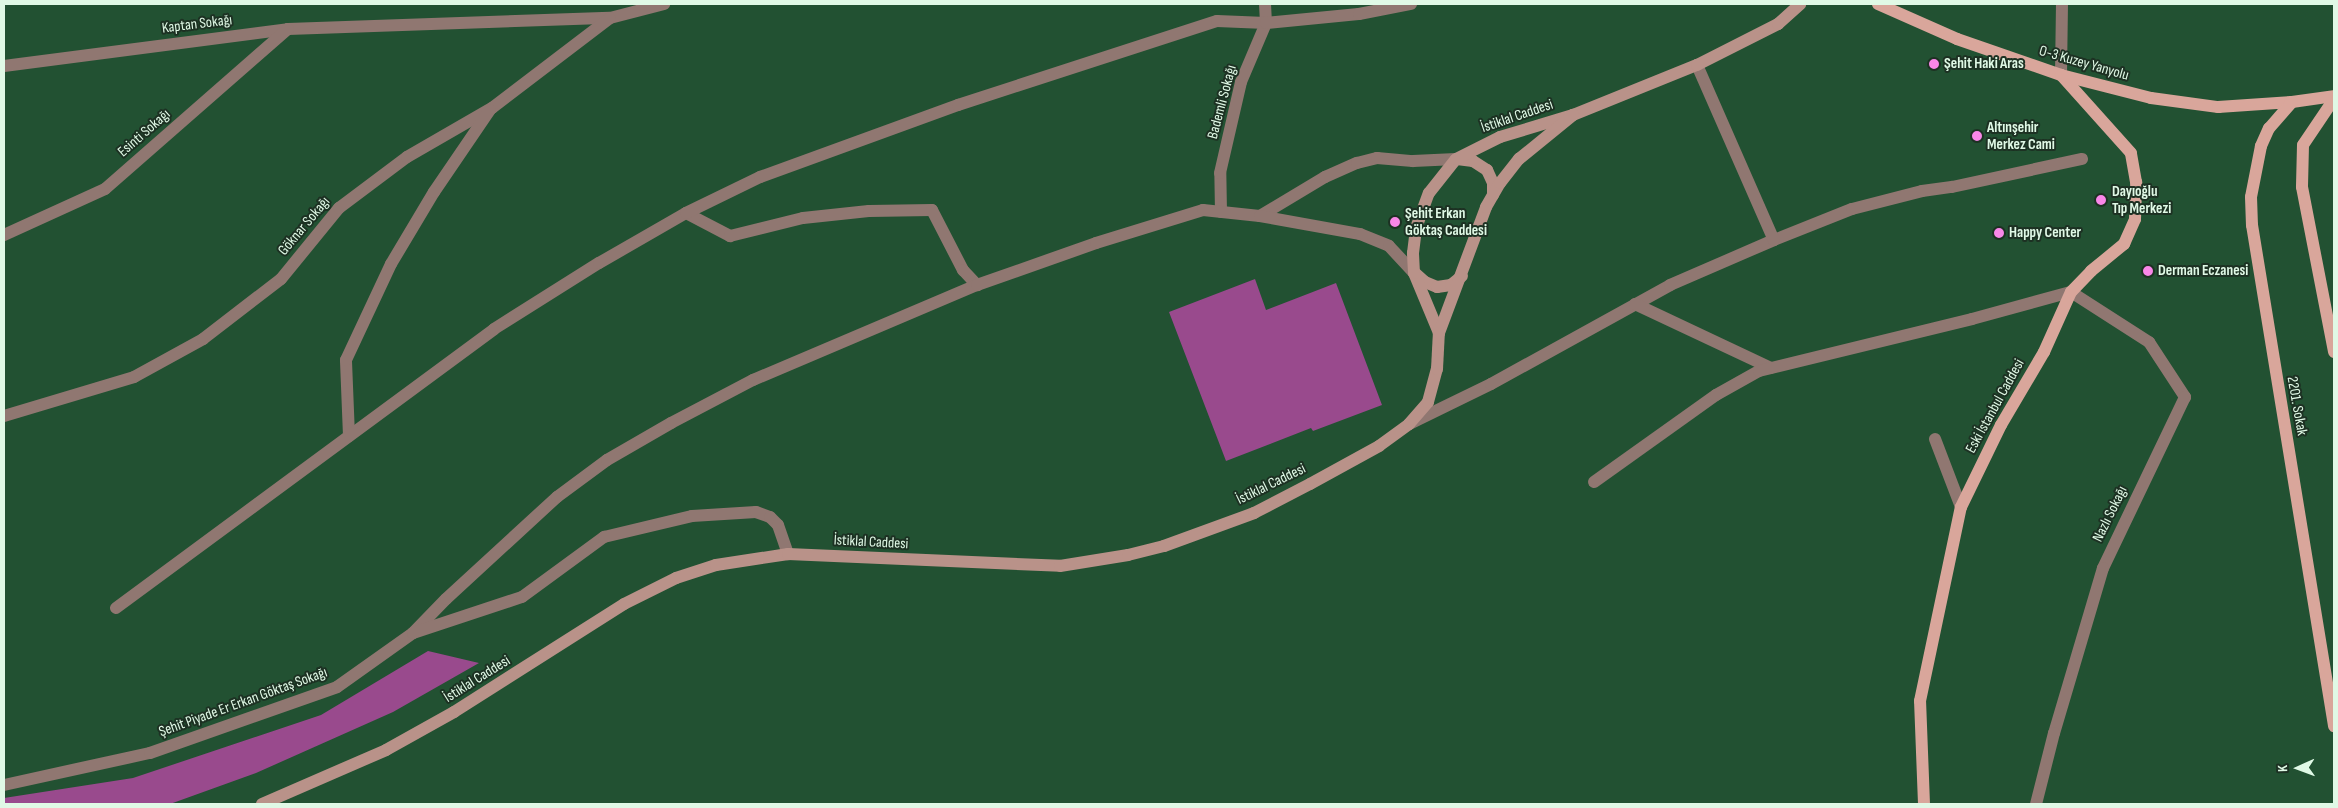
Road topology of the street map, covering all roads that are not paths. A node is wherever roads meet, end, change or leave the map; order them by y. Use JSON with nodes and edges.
{"nodes":[{"id":1,"x":664,"y":4,"type":"edge"},
{"id":2,"x":1264,"y":4,"type":"edge"},
{"id":3,"x":1411,"y":4,"type":"edge"},
{"id":4,"x":1800,"y":4,"type":"edge"},
{"id":5,"x":1878,"y":4,"type":"edge"},
{"id":6,"x":2062,"y":4,"type":"edge"},
{"id":7,"x":610,"y":18,"type":"junction"},
{"id":8,"x":1266,"y":23,"type":"junction"},
{"id":9,"x":288,"y":29,"type":"junction"},
{"id":10,"x":1697,"y":65,"type":"junction"},
{"id":11,"x":4,"y":66,"type":"edge"},
{"id":12,"x":2061,"y":75,"type":"junction"},
{"id":13,"x":2334,"y":97,"type":"edge"},
{"id":14,"x":2292,"y":102,"type":"junction"},
{"id":15,"x":492,"y":108,"type":"junction"},
{"id":16,"x":1573,"y":115,"type":"junction"},
{"id":17,"x":2082,"y":159,"type":"dead end"},
{"id":18,"x":1456,"y":160,"type":"junction"},
{"id":19,"x":1493,"y":195,"type":"junction"},
{"id":20,"x":1221,"y":212,"type":"junction"},
{"id":21,"x":686,"y":213,"type":"junction"},
{"id":22,"x":1260,"y":216,"type":"junction"},
{"id":23,"x":4,"y":235,"type":"edge"},
{"id":24,"x":1774,"y":240,"type":"junction"},
{"id":25,"x":1414,"y":272,"type":"junction"},
{"id":26,"x":1462,"y":276,"type":"junction"},
{"id":27,"x":978,"y":285,"type":"junction"},
{"id":28,"x":2071,"y":292,"type":"junction"},
{"id":29,"x":1635,"y":304,"type":"junction"},
{"id":30,"x":1440,"y":333,"type":"junction"},
{"id":31,"x":2334,"y":352,"type":"edge"},
{"id":32,"x":1771,"y":368,"type":"junction"},
{"id":33,"x":4,"y":416,"type":"edge"},
{"id":34,"x":1410,"y":424,"type":"junction"},
{"id":35,"x":349,"y":436,"type":"junction"},
{"id":36,"x":1935,"y":439,"type":"dead end"},
{"id":37,"x":1594,"y":482,"type":"dead end"},
{"id":38,"x":1961,"y":507,"type":"junction"},
{"id":39,"x":788,"y":554,"type":"junction"},
{"id":40,"x":116,"y":608,"type":"dead end"},
{"id":41,"x":413,"y":633,"type":"junction"},
{"id":42,"x":2334,"y":726,"type":"edge"},
{"id":43,"x":4,"y":785,"type":"edge"},
{"id":44,"x":262,"y":804,"type":"edge"},
{"id":45,"x":1924,"y":804,"type":"edge"},
{"id":46,"x":2036,"y":804,"type":"edge"}],
"edges":[{"from":1,"to":7,"type":"street","name":"Kaptan Sokağı"},
{"from":2,"to":8,"type":"street","name":"Bademli Sokağı"},
{"from":3,"to":8,"type":"street"},
{"from":4,"to":10,"type":"main road","name":"İstiklal Caddesi"},
{"from":5,"to":12,"type":"main road","name":"O-3 Kuzey Yanyolu"},
{"from":6,"to":12,"type":"street"},
{"from":7,"to":9,"type":"street","name":"Kaptan Sokağı"},
{"from":7,"to":15,"type":"street","name":"Göknar Sokağı"},
{"from":8,"to":20,"type":"street","name":"Bademli Sokağı"},
{"from":8,"to":21,"type":"street"},
{"from":9,"to":11,"type":"street","name":"Kaptan Sokağı"},
{"from":9,"to":23,"type":"street","name":"Esinti Sokağı"},
{"from":10,"to":16,"type":"main road","name":"İstiklal Caddesi"},
{"from":10,"to":24,"type":"street"},
{"from":12,"to":14,"type":"main road","name":"O-3 Kuzey Yanyolu"},
{"from":12,"to":28,"type":"main road","name":"Eski İstanbul Caddesi"},
{"from":13,"to":14,"type":"main road","name":"O-3 Kuzey Yanyolu"},
{"from":13,"to":31,"type":"main road"},
{"from":14,"to":42,"type":"main road","name":"2201. Sokak"},
{"from":15,"to":33,"type":"street","name":"Göknar Sokağı"},
{"from":15,"to":35,"type":"street"},
{"from":16,"to":18,"type":"main road","name":"İstiklal Caddesi"},
{"from":16,"to":19,"type":"main road","name":"İstiklal Caddesi"},
{"from":17,"to":24,"type":"street"},
{"from":18,"to":19,"type":"main road"},
{"from":18,"to":22,"type":"street"},
{"from":18,"to":25,"type":"main road","name":"İstiklal Caddesi"},
{"from":19,"to":26,"type":"main road","name":"İstiklal Caddesi"},
{"from":20,"to":22,"type":"street"},
{"from":20,"to":27,"type":"street"},
{"from":21,"to":27,"type":"street"},
{"from":21,"to":35,"type":"street"},
{"from":22,"to":25,"type":"street"},
{"from":24,"to":29,"type":"street"},
{"from":25,"to":26,"type":"main road"},
{"from":25,"to":30,"type":"main road","name":"İstiklal Caddesi"},
{"from":26,"to":30,"type":"main road","name":"İstiklal Caddesi"},
{"from":27,"to":41,"type":"street"},
{"from":28,"to":32,"type":"street"},
{"from":28,"to":38,"type":"main road","name":"Eski İstanbul Caddesi"},
{"from":28,"to":46,"type":"street","name":"Nazlı Sokağı"},
{"from":29,"to":32,"type":"street"},
{"from":29,"to":34,"type":"street"},
{"from":30,"to":34,"type":"main road","name":"İstiklal Caddesi"},
{"from":32,"to":37,"type":"street"},
{"from":34,"to":39,"type":"main road","name":"İstiklal Caddesi"},
{"from":35,"to":40,"type":"street"},
{"from":36,"to":38,"type":"street"},
{"from":38,"to":45,"type":"main road","name":"Eski İstanbul Caddesi"},
{"from":39,"to":41,"type":"street","name":"Şehit Piyade Er Erkan Göktaş Sokağı"},
{"from":39,"to":44,"type":"main road","name":"İstiklal Caddesi"},
{"from":41,"to":43,"type":"street","name":"Şehit Piyade Er Erkan Göktaş Sokağı"}]}
